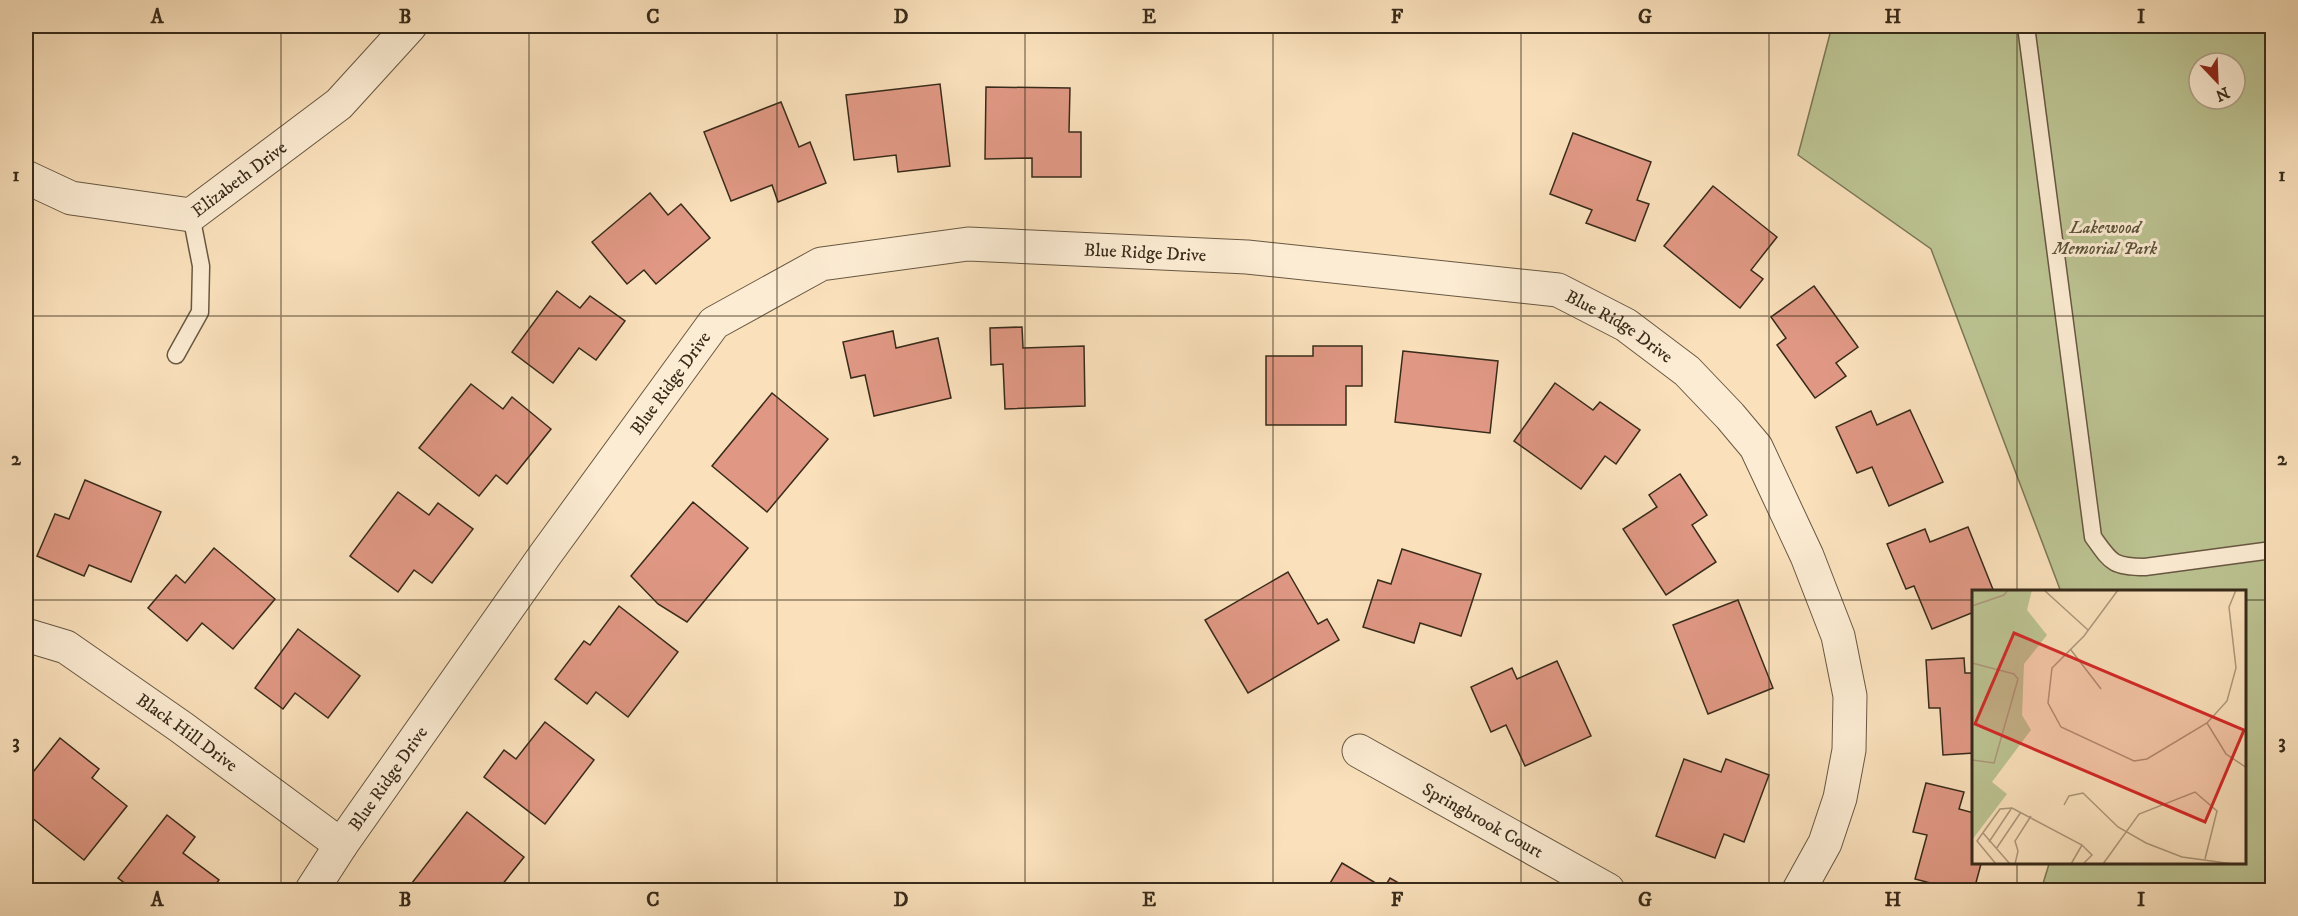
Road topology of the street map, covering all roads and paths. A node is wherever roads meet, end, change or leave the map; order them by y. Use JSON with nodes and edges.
{"nodes":[{"id":1,"x":410,"y":26,"type":"edge"},
{"id":2,"x":2026,"y":26,"type":"edge"},
{"id":3,"x":26,"y":177,"type":"edge"},
{"id":4,"x":191,"y":215,"type":"junction"},
{"id":5,"x":176,"y":355,"type":"dead end"},
{"id":6,"x":2272,"y":550,"type":"edge"},
{"id":7,"x":26,"y":635,"type":"edge"},
{"id":8,"x":1359,"y":751,"type":"dead end"},
{"id":9,"x":341,"y":845,"type":"junction"},
{"id":10,"x":312,"y":891,"type":"edge"},
{"id":11,"x":1608,"y":891,"type":"edge"},
{"id":12,"x":1799,"y":891,"type":"edge"}],
"edges":[{"from":1,"to":4,"type":"street","name":"Elizabeth Drive"},
{"from":2,"to":6,"type":"lane"},
{"from":3,"to":4,"type":"street","name":"Elizabeth Drive"},
{"from":4,"to":5,"type":"lane"},
{"from":7,"to":9,"type":"street","name":"Black Hill Drive"},
{"from":8,"to":11,"type":"street","name":"Springbrook Court"},
{"from":9,"to":10,"type":"street","name":"Blue Ridge Drive"},
{"from":9,"to":12,"type":"street","name":"Blue Ridge Drive"}]}
